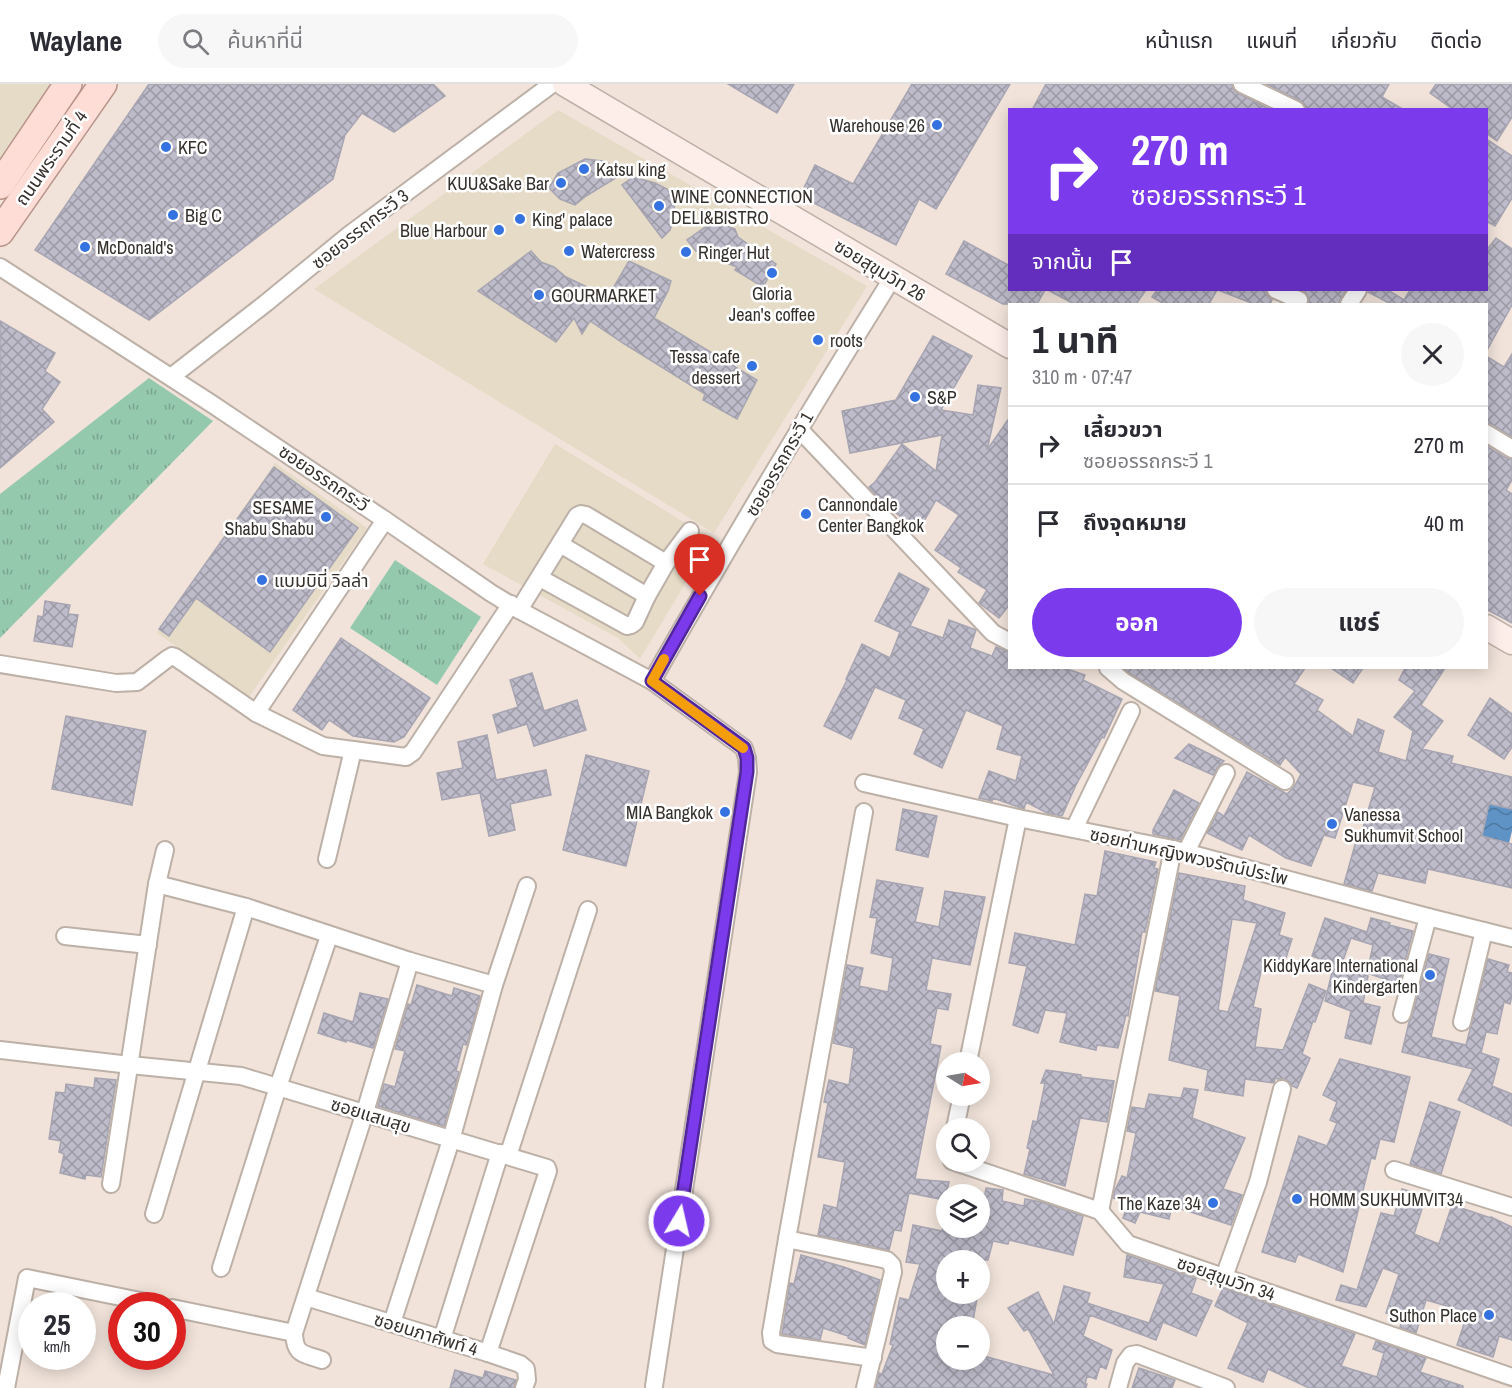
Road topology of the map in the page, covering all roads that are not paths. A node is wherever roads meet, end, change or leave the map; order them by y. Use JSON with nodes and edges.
{"nodes":[{"id":1,"x":68,"y":84,"type":"edge"},
{"id":2,"x":103,"y":84,"type":"edge"},
{"id":3,"x":552,"y":84,"type":"edge"},
{"id":4,"x":565,"y":84,"type":"edge"},
{"id":5,"x":1242,"y":84,"type":"edge"},
{"id":6,"x":1292,"y":108,"type":"edge"},
{"id":7,"x":0,"y":185,"type":"edge"},
{"id":8,"x":0,"y":232,"type":"edge"},
{"id":9,"x":0,"y":267,"type":"edge"},
{"id":10,"x":893,"y":277,"type":"junction"},
{"id":11,"x":1279,"y":291,"type":"edge"},
{"id":12,"x":1300,"y":298,"type":"edge"},
{"id":13,"x":1008,"y":345,"type":"edge"},
{"id":14,"x":171,"y":377,"type":"junction"},
{"id":15,"x":799,"y":429,"type":"junction"},
{"id":16,"x":1488,"y":434,"type":"edge"},
{"id":17,"x":1512,"y":449,"type":"edge"},
{"id":18,"x":385,"y":520,"type":"junction"},
{"id":19,"x":690,"y":531,"type":"dead end"},
{"id":20,"x":560,"y":544,"type":"junction"},
{"id":21,"x":666,"y":563,"type":"junction"},
{"id":22,"x":540,"y":578,"type":"junction"},
{"id":23,"x":647,"y":596,"type":"junction"},
{"id":24,"x":515,"y":607,"type":"junction"},
{"id":25,"x":1488,"y":628,"type":"edge"},
{"id":26,"x":1008,"y":641,"type":"edge"},
{"id":27,"x":1512,"y":642,"type":"edge"},
{"id":28,"x":0,"y":664,"type":"edge"},
{"id":29,"x":1109,"y":669,"type":"edge"},
{"id":30,"x":652,"y":681,"type":"junction"},
{"id":31,"x":1131,"y":711,"type":"dead end"},
{"id":32,"x":255,"y":713,"type":"junction"},
{"id":33,"x":353,"y":750,"type":"junction"},
{"id":34,"x":1226,"y":773,"type":"dead end"},
{"id":35,"x":1285,"y":781,"type":"dead end"},
{"id":36,"x":864,"y":783,"type":"dead end"},
{"id":37,"x":864,"y":812,"type":"dead end"},
{"id":38,"x":1018,"y":818,"type":"junction"},
{"id":39,"x":1074,"y":829,"type":"junction"},
{"id":40,"x":165,"y":850,"type":"dead end"},
{"id":41,"x":1180,"y":851,"type":"junction"},
{"id":42,"x":327,"y":859,"type":"dead end"},
{"id":43,"x":158,"y":884,"type":"junction"},
{"id":44,"x":527,"y":886,"type":"dead end"},
{"id":45,"x":246,"y":907,"type":"junction"},
{"id":46,"x":588,"y":910,"type":"dead end"},
{"id":47,"x":1428,"y":917,"type":"junction"},
{"id":48,"x":1484,"y":931,"type":"junction"},
{"id":49,"x":65,"y":936,"type":"dead end"},
{"id":50,"x":329,"y":936,"type":"junction"},
{"id":51,"x":1512,"y":938,"type":"edge"},
{"id":52,"x":148,"y":945,"type":"junction"},
{"id":53,"x":410,"y":961,"type":"junction"},
{"id":54,"x":494,"y":985,"type":"junction"},
{"id":55,"x":1402,"y":1014,"type":"dead end"},
{"id":56,"x":1462,"y":1022,"type":"dead end"},
{"id":57,"x":0,"y":1050,"type":"edge"},
{"id":58,"x":970,"y":1052,"type":"edge"},
{"id":59,"x":130,"y":1065,"type":"junction"},
{"id":60,"x":197,"y":1072,"type":"junction"},
{"id":61,"x":278,"y":1087,"type":"junction"},
{"id":62,"x":1282,"y":1089,"type":"dead end"},
{"id":63,"x":365,"y":1112,"type":"junction"},
{"id":64,"x":451,"y":1140,"type":"junction"},
{"id":65,"x":504,"y":1154,"type":"junction"},
{"id":66,"x":1394,"y":1170,"type":"dead end"},
{"id":67,"x":980,"y":1172,"type":"edge"},
{"id":68,"x":111,"y":1184,"type":"dead end"},
{"id":69,"x":1512,"y":1207,"type":"edge"},
{"id":70,"x":1100,"y":1211,"type":"junction"},
{"id":71,"x":154,"y":1214,"type":"dead end"},
{"id":72,"x":788,"y":1239,"type":"junction"},
{"id":73,"x":221,"y":1268,"type":"dead end"},
{"id":74,"x":1224,"y":1277,"type":"junction"},
{"id":75,"x":108,"y":1294,"type":"edge"},
{"id":76,"x":306,"y":1297,"type":"junction"},
{"id":77,"x":186,"y":1311,"type":"edge"},
{"id":78,"x":392,"y":1323,"type":"junction"},
{"id":79,"x":294,"y":1333,"type":"junction"},
{"id":80,"x":442,"y":1339,"type":"junction"},
{"id":81,"x":488,"y":1353,"type":"junction"},
{"id":82,"x":873,"y":1358,"type":"junction"},
{"id":83,"x":322,"y":1360,"type":"dead end"},
{"id":84,"x":1512,"y":1377,"type":"edge"},
{"id":85,"x":4,"y":1382,"type":"edge"},
{"id":86,"x":654,"y":1386,"type":"dead end"},
{"id":87,"x":524,"y":1388,"type":"edge"},
{"id":88,"x":865,"y":1388,"type":"edge"},
{"id":89,"x":1118,"y":1388,"type":"edge"},
{"id":90,"x":1226,"y":1388,"type":"edge"}],
"edges":[{"from":1,"to":7,"type":"main road","name":"ถนนพระรามที่ 4"},
{"from":2,"to":8,"type":"main road","name":"ถนนพระรามที่ 4"},
{"from":3,"to":14,"type":"street","name":"ซอยอรรถกระวี 3"},
{"from":4,"to":10,"type":"street","name":"ซอยสุขุมวิท 26"},
{"from":5,"to":6,"type":"street"},
{"from":9,"to":14,"type":"street","name":"ซอยอรรถกระวี"},
{"from":10,"to":13,"type":"street","name":"ซอยสุขุมวิท 26"},
{"from":10,"to":15,"type":"street","name":"ซอยอรรถกระวี 1"},
{"from":11,"to":12,"type":"street"},
{"from":14,"to":18,"type":"street","name":"ซอยอรรถกระวี"},
{"from":15,"to":26,"type":"street"},
{"from":15,"to":30,"type":"street","name":"ซอยอรรถกระวี 1"},
{"from":16,"to":17,"type":"street"},
{"from":18,"to":24,"type":"street","name":"ซอยอรรถกระวี"},
{"from":18,"to":32,"type":"street"},
{"from":19,"to":21,"type":"street"},
{"from":20,"to":21,"type":"street"},
{"from":20,"to":22,"type":"street"},
{"from":20,"to":23,"type":"street"},
{"from":21,"to":23,"type":"street"},
{"from":22,"to":23,"type":"street"},
{"from":22,"to":24,"type":"street"},
{"from":24,"to":30,"type":"street","name":"ซอยอรรถกระวี"},
{"from":24,"to":33,"type":"street"},
{"from":25,"to":27,"type":"street"},
{"from":28,"to":32,"type":"street"},
{"from":29,"to":35,"type":"street"},
{"from":30,"to":86,"type":"street"},
{"from":31,"to":39,"type":"street"},
{"from":32,"to":33,"type":"street"},
{"from":33,"to":42,"type":"street"},
{"from":34,"to":41,"type":"street"},
{"from":36,"to":38,"type":"street","name":"ซอยท่านหญิงพวงรัตน์ประไพ"},
{"from":37,"to":72,"type":"street"},
{"from":38,"to":39,"type":"street","name":"ซอยท่านหญิงพวงรัตน์ประไพ"},
{"from":38,"to":58,"type":"street"},
{"from":39,"to":41,"type":"street","name":"ซอยท่านหญิงพวงรัตน์ประไพ"},
{"from":40,"to":43,"type":"street"},
{"from":41,"to":47,"type":"street","name":"ซอยท่านหญิงพวงรัตน์ประไพ"},
{"from":41,"to":70,"type":"street"},
{"from":43,"to":45,"type":"street"},
{"from":43,"to":52,"type":"street"},
{"from":44,"to":54,"type":"street"},
{"from":45,"to":50,"type":"street"},
{"from":45,"to":60,"type":"street"},
{"from":46,"to":65,"type":"street"},
{"from":47,"to":48,"type":"street","name":"ซอยท่านหญิงพวงรัตน์ประไพ"},
{"from":47,"to":55,"type":"street"},
{"from":48,"to":51,"type":"street","name":"ซอยท่านหญิงพวงรัตน์ประไพ"},
{"from":48,"to":56,"type":"street"},
{"from":49,"to":52,"type":"street"},
{"from":50,"to":53,"type":"street"},
{"from":50,"to":61,"type":"street"},
{"from":52,"to":59,"type":"street"},
{"from":53,"to":54,"type":"street"},
{"from":53,"to":63,"type":"street"},
{"from":54,"to":64,"type":"street"},
{"from":57,"to":59,"type":"street","name":"ซอยแสนสุข"},
{"from":59,"to":60,"type":"street","name":"ซอยแสนสุข"},
{"from":59,"to":68,"type":"street"},
{"from":60,"to":61,"type":"street","name":"ซอยแสนสุข"},
{"from":60,"to":71,"type":"street"},
{"from":61,"to":63,"type":"street","name":"ซอยแสนสุข"},
{"from":61,"to":73,"type":"street"},
{"from":62,"to":74,"type":"street"},
{"from":63,"to":64,"type":"street","name":"ซอยแสนสุข"},
{"from":63,"to":76,"type":"street"},
{"from":64,"to":65,"type":"street","name":"ซอยแสนสุข"},
{"from":64,"to":78,"type":"street"},
{"from":65,"to":80,"type":"street"},
{"from":65,"to":81,"type":"street","name":"ซอยแสนสุข"},
{"from":66,"to":69,"type":"street"},
{"from":67,"to":70,"type":"street"},
{"from":70,"to":74,"type":"street","name":"ซอยสุขุมวิท 34"},
{"from":72,"to":82,"type":"street"},
{"from":72,"to":82,"type":"street"},
{"from":74,"to":84,"type":"street","name":"ซอยสุขุมวิท 34"},
{"from":75,"to":85,"type":"street"},
{"from":76,"to":78,"type":"street","name":"ซอยนภาศัพท์ 4"},
{"from":76,"to":79,"type":"street"},
{"from":77,"to":79,"type":"street"},
{"from":78,"to":80,"type":"street","name":"ซอยนภาศัพท์ 4"},
{"from":79,"to":83,"type":"street"},
{"from":80,"to":81,"type":"street","name":"ซอยนภาศัพท์ 4"},
{"from":81,"to":87,"type":"street","name":"ซอยนภาศัพท์ 4"},
{"from":82,"to":88,"type":"street"},
{"from":89,"to":90,"type":"street"}]}
